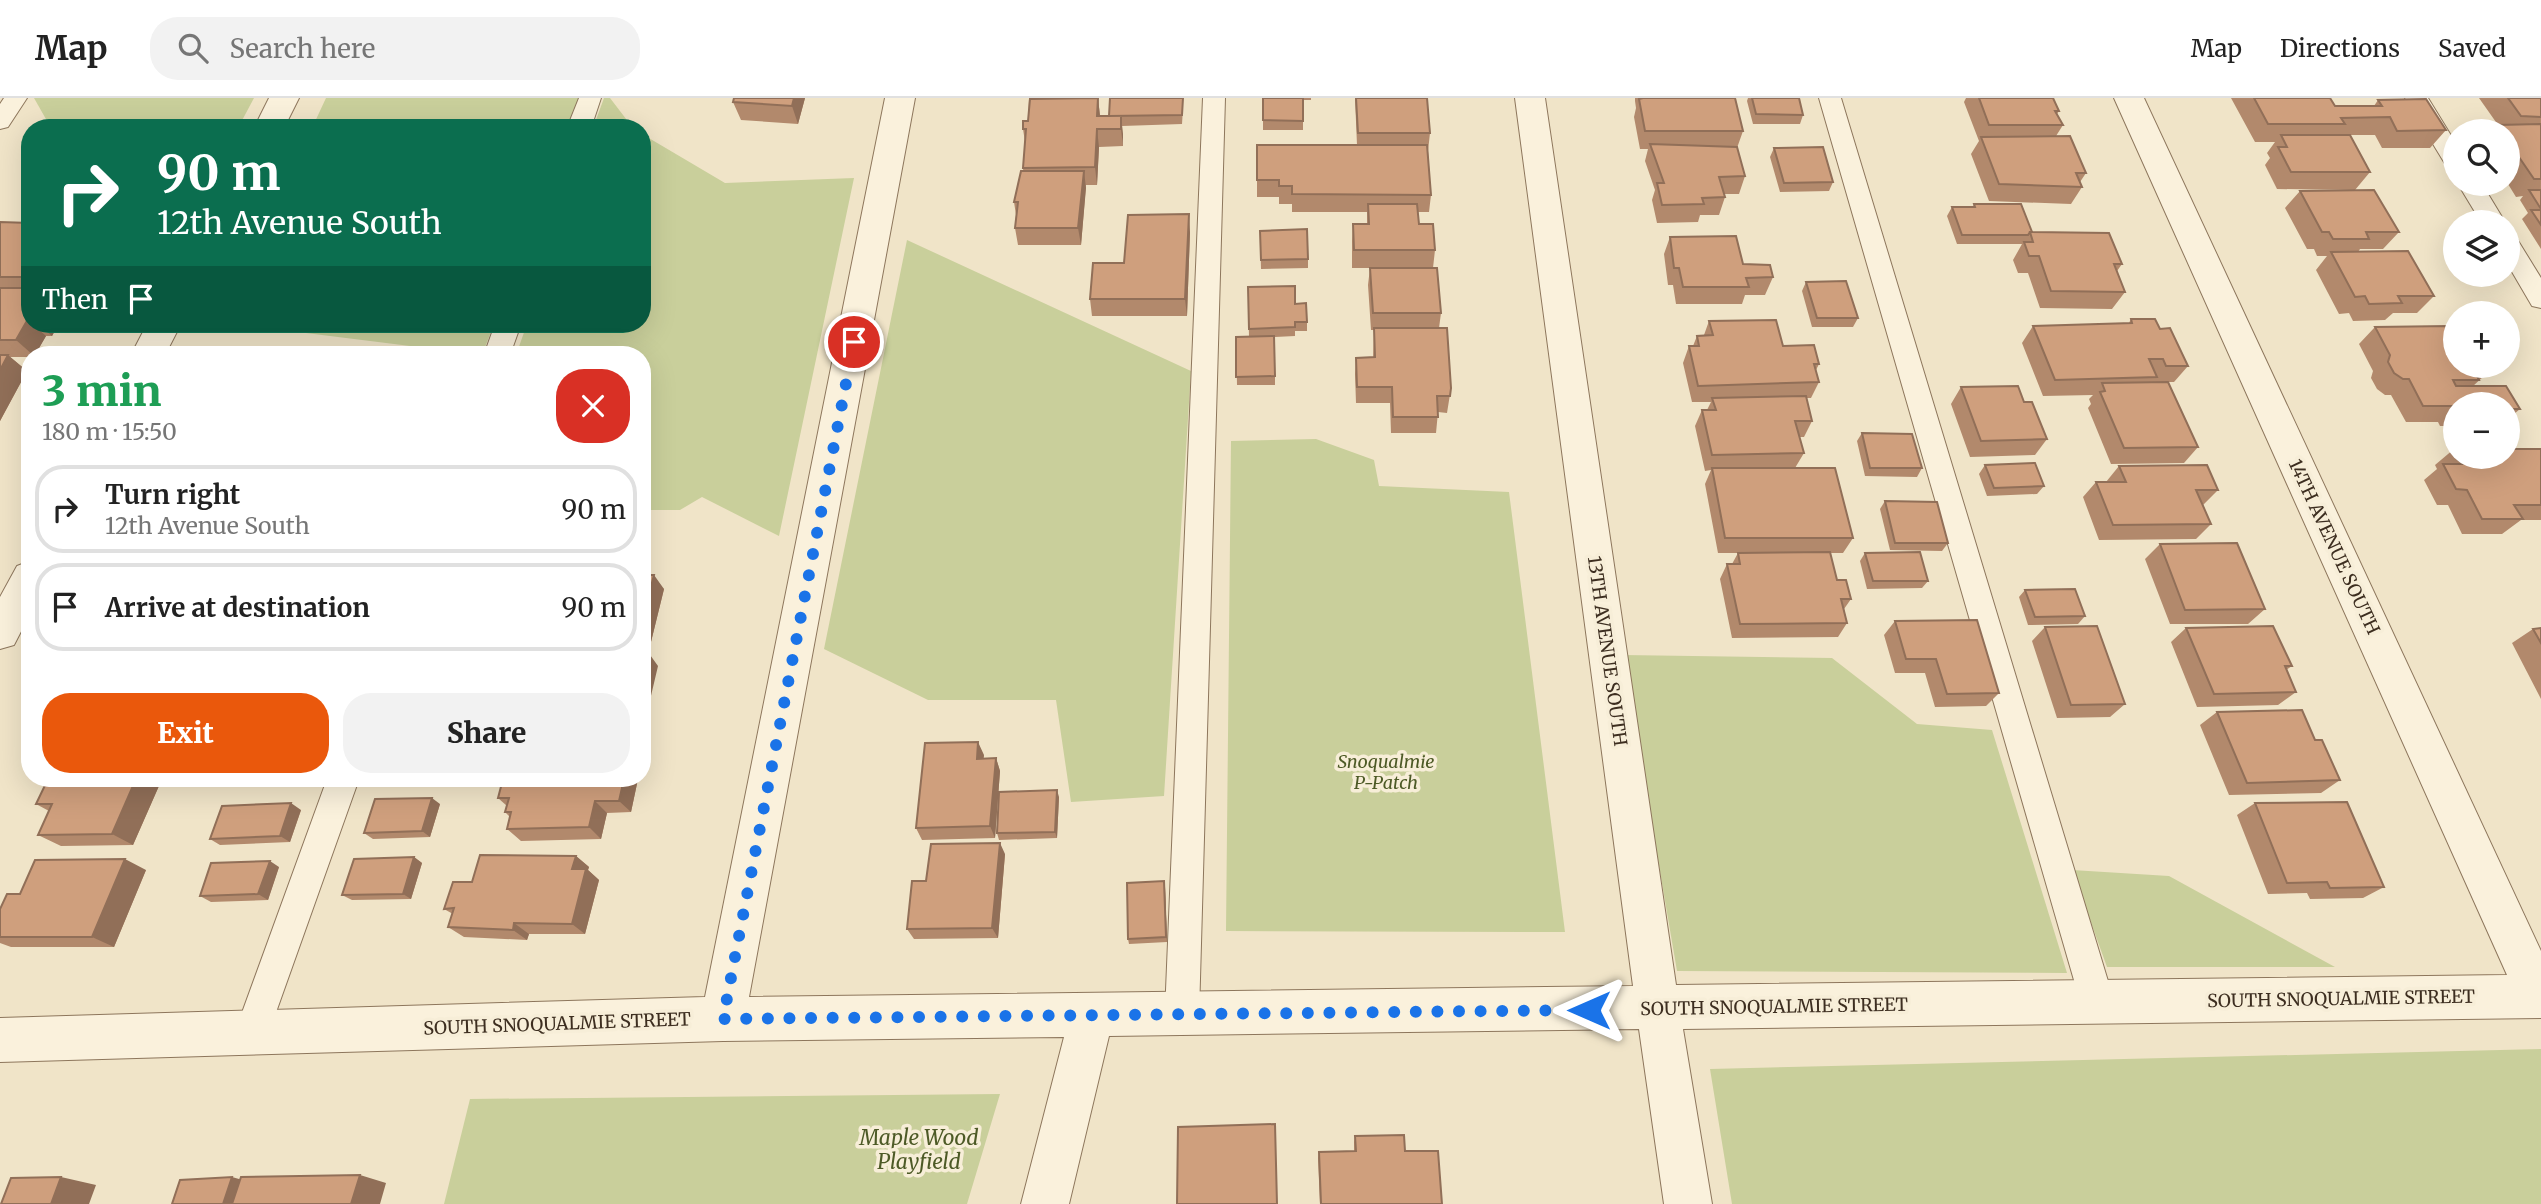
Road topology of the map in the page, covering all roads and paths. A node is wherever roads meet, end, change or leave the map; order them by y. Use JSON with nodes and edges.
{"nodes":[{"id":1,"x":16,"y":98,"type":"edge"},
{"id":2,"x":285,"y":98,"type":"edge"},
{"id":3,"x":590,"y":98,"type":"edge"},
{"id":4,"x":900,"y":98,"type":"edge"},
{"id":5,"x":1214,"y":98,"type":"edge"},
{"id":6,"x":1530,"y":98,"type":"edge"},
{"id":7,"x":1830,"y":98,"type":"edge"},
{"id":8,"x":2129,"y":98,"type":"edge"},
{"id":9,"x":2416,"y":98,"type":"edge"},
{"id":10,"x":274,"y":119,"type":"edge"},
{"id":11,"x":582,"y":119,"type":"edge"},
{"id":12,"x":0,"y":121,"type":"edge"},
{"id":13,"x":2443,"y":142,"type":"edge"},
{"id":14,"x":2520,"y":265,"type":"edge"},
{"id":15,"x":2541,"y":299,"type":"edge"},
{"id":16,"x":21,"y":594,"type":"edge"},
{"id":17,"x":0,"y":632,"type":"edge"},
{"id":18,"x":340,"y":787,"type":"edge"},
{"id":19,"x":2540,"y":996,"type":"edge"},
{"id":20,"x":2097,"y":1001,"type":"junction"},
{"id":21,"x":1658,"y":1010,"type":"junction"},
{"id":22,"x":1092,"y":1014,"type":"junction"},
{"id":23,"x":1182,"y":1014,"type":"junction"},
{"id":24,"x":723,"y":1019,"type":"junction"},
{"id":25,"x":252,"y":1032,"type":"junction"},
{"id":26,"x":0,"y":1040,"type":"edge"},
{"id":27,"x":1045,"y":1204,"type":"edge"},
{"id":28,"x":1688,"y":1204,"type":"edge"}],
"edges":[{"from":1,"to":12,"type":"lane"},
{"from":2,"to":10,"type":"street"},
{"from":3,"to":11,"type":"lane"},
{"from":4,"to":24,"type":"street"},
{"from":5,"to":23,"type":"lane"},
{"from":6,"to":21,"type":"street","name":"13TH AVENUE SOUTH"},
{"from":7,"to":20,"type":"lane"},
{"from":8,"to":19,"type":"street","name":"14TH AVENUE SOUTH"},
{"from":9,"to":13,"type":"lane"},
{"from":14,"to":15,"type":"lane"},
{"from":16,"to":17,"type":"street"},
{"from":18,"to":25,"type":"lane"},
{"from":19,"to":20,"type":"street","name":"SOUTH SNOQUALMIE STREET"},
{"from":20,"to":21,"type":"street","name":"SOUTH SNOQUALMIE STREET"},
{"from":21,"to":23,"type":"street","name":"SOUTH SNOQUALMIE STREET"},
{"from":21,"to":28,"type":"street","name":"13TH AVENUE SOUTH"},
{"from":22,"to":23,"type":"street","name":"SOUTH SNOQUALMIE STREET"},
{"from":22,"to":24,"type":"street","name":"SOUTH SNOQUALMIE STREET"},
{"from":22,"to":27,"type":"street"},
{"from":24,"to":25,"type":"street","name":"SOUTH SNOQUALMIE STREET"},
{"from":25,"to":26,"type":"street","name":"SOUTH SNOQUALMIE STREET"}]}
